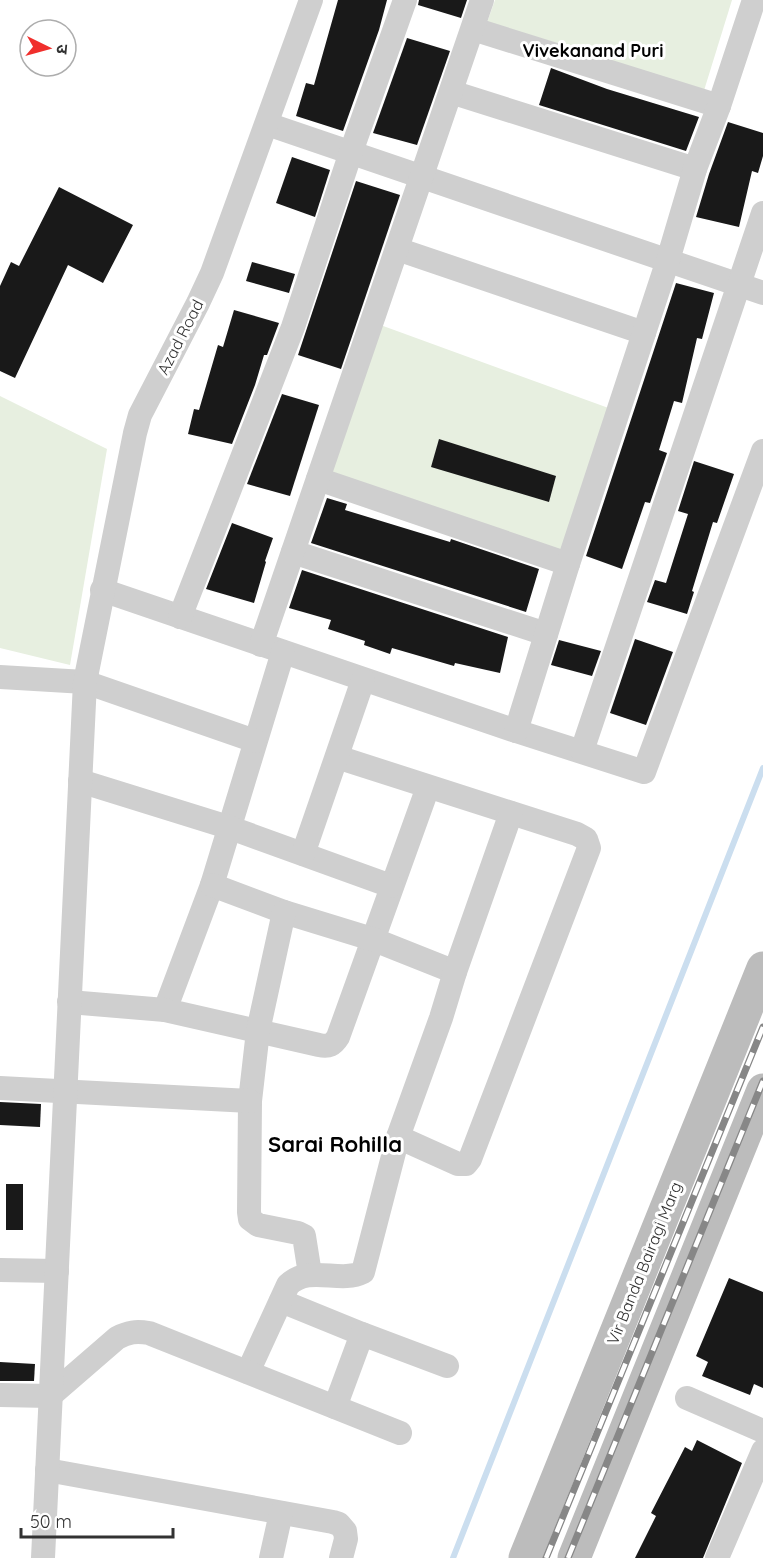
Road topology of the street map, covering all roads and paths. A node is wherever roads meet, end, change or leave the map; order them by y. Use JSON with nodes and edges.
{"nodes":[{"id":1,"x":311,"y":0,"type":"edge"},
{"id":2,"x":405,"y":0,"type":"edge"},
{"id":3,"x":482,"y":0,"type":"edge"},
{"id":4,"x":754,"y":0,"type":"edge"},
{"id":5,"x":473,"y":28,"type":"junction"},
{"id":6,"x":451,"y":92,"type":"junction"},
{"id":7,"x":719,"y":106,"type":"junction"},
{"id":8,"x":267,"y":124,"type":"junction"},
{"id":9,"x":351,"y":152,"type":"junction"},
{"id":10,"x":695,"y":170,"type":"junction"},
{"id":11,"x":421,"y":176,"type":"junction"},
{"id":12,"x":763,"y":213,"type":"edge"},
{"id":13,"x":397,"y":249,"type":"junction"},
{"id":14,"x":668,"y":260,"type":"junction"},
{"id":15,"x":739,"y":284,"type":"junction"},
{"id":16,"x":763,"y":293,"type":"edge"},
{"id":17,"x":644,"y":333,"type":"junction"},
{"id":18,"x":763,"y":451,"type":"edge"},
{"id":19,"x":318,"y":479,"type":"junction"},
{"id":20,"x":292,"y":552,"type":"junction"},
{"id":21,"x":568,"y":564,"type":"junction"},
{"id":22,"x":102,"y":590,"type":"junction"},
{"id":23,"x":180,"y":617,"type":"junction"},
{"id":24,"x":546,"y":634,"type":"junction"},
{"id":25,"x":272,"y":649,"type":"junction"},
{"id":26,"x":0,"y":677,"type":"edge"},
{"id":27,"x":363,"y":680,"type":"junction"},
{"id":28,"x":85,"y":682,"type":"junction"},
{"id":29,"x":516,"y":731,"type":"junction"},
{"id":30,"x":255,"y":741,"type":"junction"},
{"id":31,"x":582,"y":751,"type":"junction"},
{"id":32,"x":337,"y":758,"type":"junction"},
{"id":33,"x":80,"y":781,"type":"junction"},
{"id":34,"x":428,"y":787,"type":"junction"},
{"id":35,"x":510,"y":813,"type":"junction"},
{"id":36,"x":228,"y":827,"type":"junction"},
{"id":37,"x":303,"y":854,"type":"junction"},
{"id":38,"x":212,"y":885,"type":"junction"},
{"id":39,"x":391,"y":886,"type":"junction"},
{"id":40,"x":284,"y":912,"type":"junction"},
{"id":41,"x":372,"y":939,"type":"junction"},
{"id":42,"x":763,"y":968,"type":"edge"},
{"id":43,"x":455,"y":972,"type":"junction"},
{"id":44,"x":69,"y":1002,"type":"junction"},
{"id":45,"x":165,"y":1010,"type":"junction"},
{"id":46,"x":258,"y":1031,"type":"junction"},
{"id":47,"x":0,"y":1088,"type":"edge"},
{"id":48,"x":65,"y":1089,"type":"junction"},
{"id":49,"x":763,"y":1090,"type":"edge"},
{"id":50,"x":250,"y":1101,"type":"junction"},
{"id":51,"x":398,"y":1137,"type":"junction"},
{"id":52,"x":0,"y":1270,"type":"edge"},
{"id":53,"x":57,"y":1271,"type":"junction"},
{"id":54,"x":310,"y":1274,"type":"junction"},
{"id":55,"x":280,"y":1301,"type":"junction"},
{"id":56,"x":362,"y":1334,"type":"junction"},
{"id":57,"x":447,"y":1366,"type":"dead end"},
{"id":58,"x":248,"y":1372,"type":"junction"},
{"id":59,"x":0,"y":1395,"type":"edge"},
{"id":60,"x":50,"y":1396,"type":"junction"},
{"id":61,"x":687,"y":1398,"type":"dead end"},
{"id":62,"x":335,"y":1407,"type":"junction"},
{"id":63,"x":763,"y":1431,"type":"edge"},
{"id":64,"x":400,"y":1433,"type":"dead end"},
{"id":65,"x":763,"y":1451,"type":"edge"},
{"id":66,"x":47,"y":1470,"type":"junction"},
{"id":67,"x":280,"y":1512,"type":"junction"},
{"id":68,"x":43,"y":1558,"type":"edge"},
{"id":69,"x":271,"y":1558,"type":"edge"},
{"id":70,"x":341,"y":1558,"type":"edge"},
{"id":71,"x":525,"y":1558,"type":"edge"},
{"id":72,"x":574,"y":1558,"type":"edge"},
{"id":73,"x":717,"y":1558,"type":"edge"}],
"edges":[{"from":1,"to":8,"type":"street","name":"Azad Road"},
{"from":2,"to":9,"type":"street"},
{"from":3,"to":5,"type":"street"},
{"from":4,"to":7,"type":"street"},
{"from":5,"to":6,"type":"street"},
{"from":5,"to":7,"type":"street"},
{"from":6,"to":10,"type":"street"},
{"from":6,"to":11,"type":"street"},
{"from":7,"to":10,"type":"street"},
{"from":8,"to":9,"type":"street"},
{"from":8,"to":22,"type":"street","name":"Azad Road"},
{"from":9,"to":11,"type":"street"},
{"from":9,"to":23,"type":"street"},
{"from":10,"to":14,"type":"street"},
{"from":11,"to":13,"type":"street"},
{"from":11,"to":14,"type":"street"},
{"from":12,"to":15,"type":"street"},
{"from":13,"to":17,"type":"street"},
{"from":13,"to":19,"type":"street"},
{"from":14,"to":15,"type":"street"},
{"from":14,"to":17,"type":"street"},
{"from":15,"to":16,"type":"street"},
{"from":15,"to":31,"type":"street"},
{"from":17,"to":21,"type":"street"},
{"from":18,"to":31,"type":"street"},
{"from":19,"to":20,"type":"street"},
{"from":19,"to":21,"type":"street"},
{"from":20,"to":24,"type":"street"},
{"from":20,"to":25,"type":"street"},
{"from":21,"to":24,"type":"street"},
{"from":22,"to":23,"type":"street"},
{"from":22,"to":28,"type":"street","name":"Azad Road"},
{"from":23,"to":25,"type":"street"},
{"from":24,"to":29,"type":"street"},
{"from":25,"to":27,"type":"street"},
{"from":25,"to":30,"type":"street"},
{"from":26,"to":28,"type":"street"},
{"from":27,"to":29,"type":"street"},
{"from":27,"to":32,"type":"street"},
{"from":28,"to":30,"type":"street"},
{"from":28,"to":33,"type":"street","name":"Azad Road"},
{"from":29,"to":31,"type":"street"},
{"from":30,"to":36,"type":"street"},
{"from":32,"to":34,"type":"street"},
{"from":32,"to":37,"type":"street"},
{"from":33,"to":36,"type":"street"},
{"from":33,"to":44,"type":"street","name":"Azad Road"},
{"from":34,"to":35,"type":"street"},
{"from":34,"to":39,"type":"street"},
{"from":35,"to":43,"type":"street"},
{"from":35,"to":51,"type":"street"},
{"from":36,"to":37,"type":"street"},
{"from":36,"to":38,"type":"street"},
{"from":37,"to":39,"type":"street"},
{"from":38,"to":40,"type":"street"},
{"from":38,"to":45,"type":"street"},
{"from":39,"to":41,"type":"street"},
{"from":40,"to":41,"type":"street"},
{"from":40,"to":46,"type":"street"},
{"from":41,"to":43,"type":"street"},
{"from":41,"to":46,"type":"street"},
{"from":42,"to":71,"type":"main road","name":"Vir Banda Bairagi Marg"},
{"from":43,"to":51,"type":"street"},
{"from":44,"to":45,"type":"street"},
{"from":44,"to":48,"type":"street","name":"Azad Road"},
{"from":45,"to":46,"type":"street"},
{"from":46,"to":50,"type":"street"},
{"from":47,"to":48,"type":"street"},
{"from":48,"to":50,"type":"street"},
{"from":48,"to":53,"type":"street","name":"Azad Road"},
{"from":49,"to":72,"type":"main road"},
{"from":50,"to":54,"type":"street"},
{"from":51,"to":54,"type":"street"},
{"from":52,"to":53,"type":"street"},
{"from":53,"to":60,"type":"street","name":"Azad Road"},
{"from":54,"to":55,"type":"street"},
{"from":55,"to":56,"type":"street"},
{"from":55,"to":58,"type":"street"},
{"from":56,"to":57,"type":"street"},
{"from":56,"to":62,"type":"street"},
{"from":58,"to":60,"type":"street"},
{"from":58,"to":62,"type":"street"},
{"from":59,"to":60,"type":"street"},
{"from":60,"to":66,"type":"street","name":"Azad Road"},
{"from":61,"to":63,"type":"street"},
{"from":62,"to":64,"type":"street"},
{"from":65,"to":73,"type":"street"},
{"from":66,"to":67,"type":"street"},
{"from":66,"to":68,"type":"street","name":"Azad Road"},
{"from":67,"to":69,"type":"street"},
{"from":67,"to":70,"type":"street"}]}
